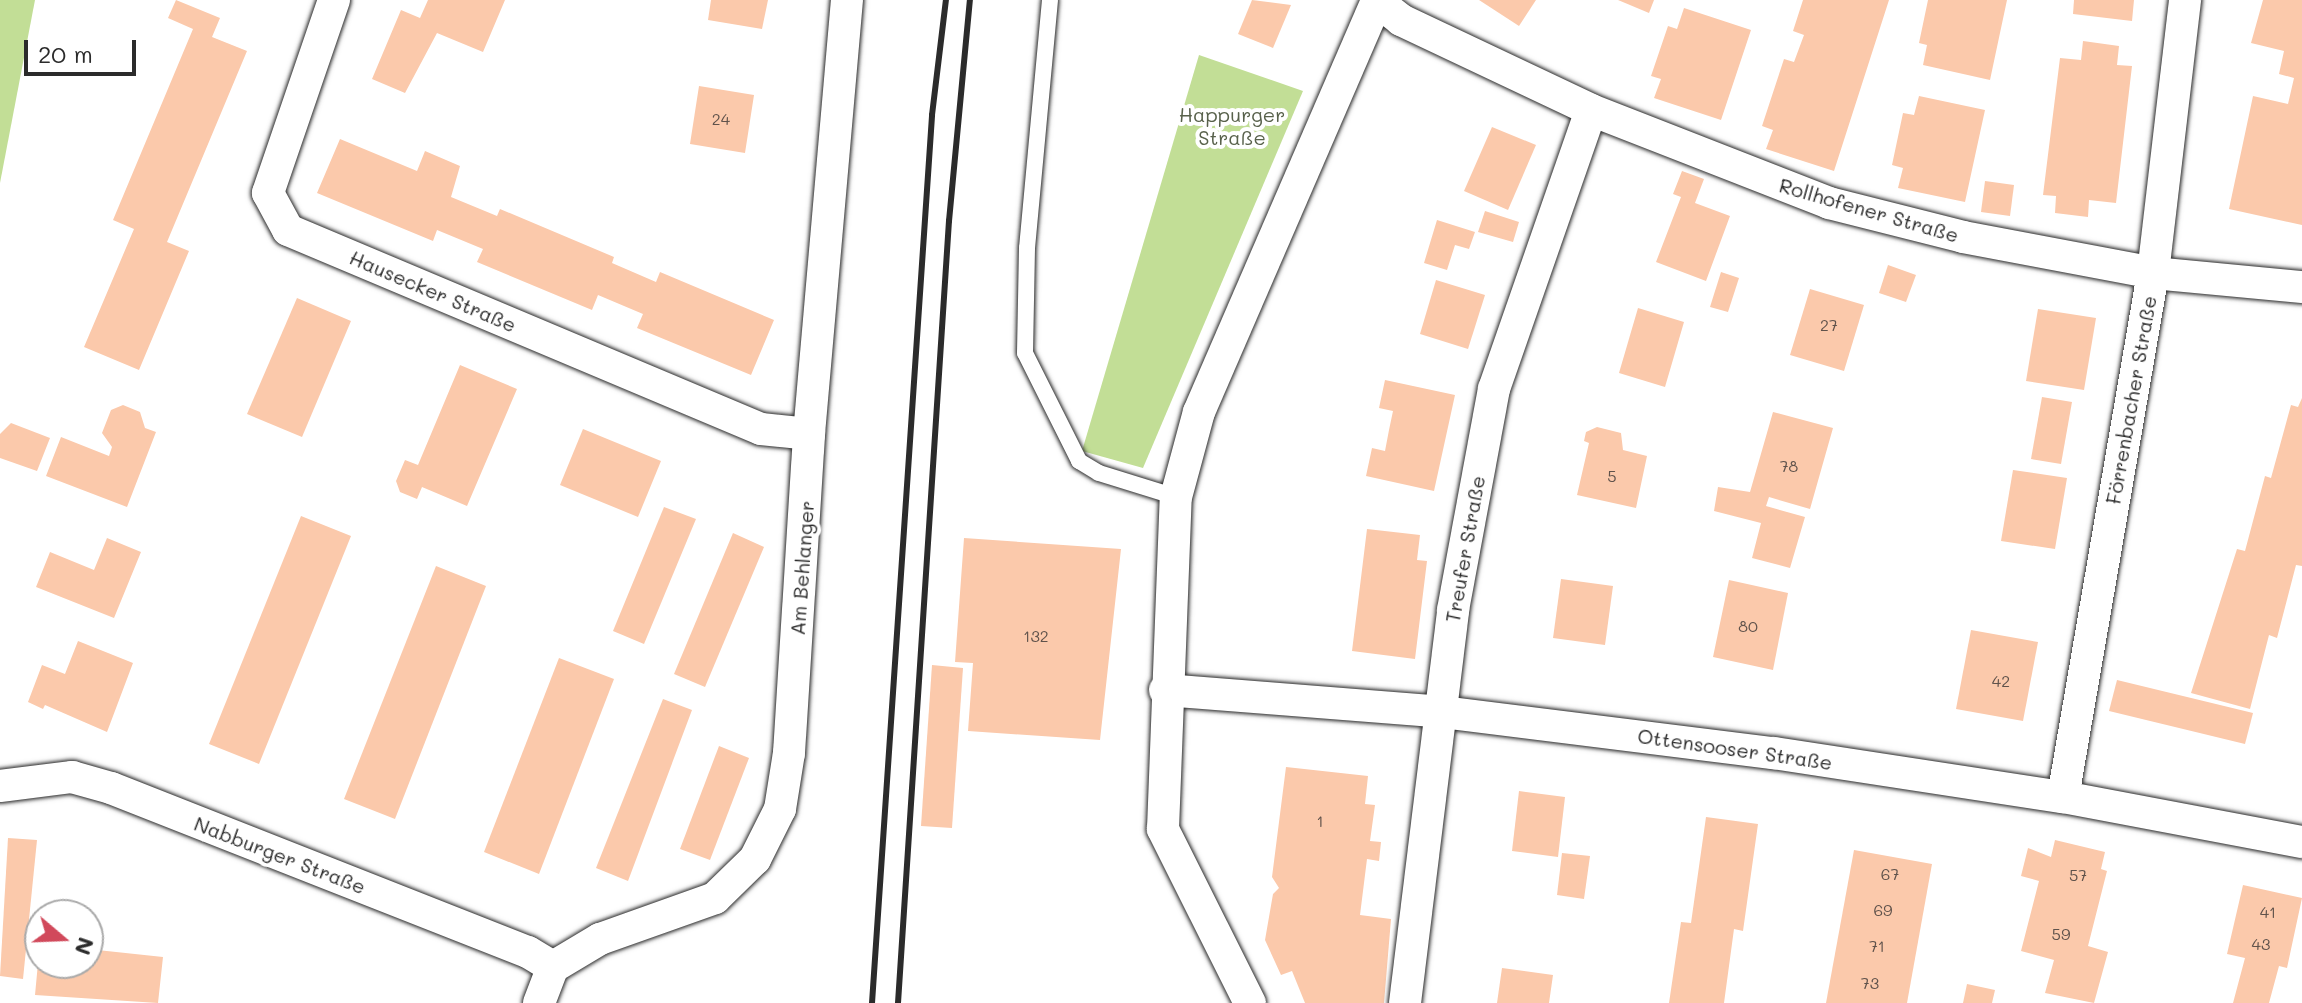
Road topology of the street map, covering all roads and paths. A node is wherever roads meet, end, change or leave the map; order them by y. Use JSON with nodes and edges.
{"nodes":[{"id":1,"x":334,"y":0,"type":"edge"},
{"id":2,"x":847,"y":0,"type":"edge"},
{"id":3,"x":1050,"y":0,"type":"edge"},
{"id":4,"x":1377,"y":0,"type":"edge"},
{"id":5,"x":2185,"y":0,"type":"edge"},
{"id":6,"x":1591,"y":110,"type":"junction"},
{"id":7,"x":2153,"y":273,"type":"junction"},
{"id":8,"x":2302,"y":287,"type":"edge"},
{"id":9,"x":809,"y":434,"type":"junction"},
{"id":10,"x":1176,"y":497,"type":"junction"},
{"id":11,"x":1165,"y":690,"type":"junction"},
{"id":12,"x":1443,"y":712,"type":"junction"},
{"id":13,"x":0,"y":786,"type":"edge"},
{"id":14,"x":2063,"y":797,"type":"junction"},
{"id":15,"x":2302,"y":842,"type":"edge"},
{"id":16,"x":553,"y":967,"type":"junction"},
{"id":17,"x":539,"y":1003,"type":"edge"},
{"id":18,"x":1250,"y":1003,"type":"edge"},
{"id":19,"x":1405,"y":1003,"type":"edge"}],
"edges":[{"from":1,"to":9,"type":"street","name":"Hausecker Straße"},
{"from":2,"to":9,"type":"street","name":"Am Behlanger"},
{"from":3,"to":10,"type":"lane"},
{"from":4,"to":6,"type":"street","name":"Rollhofener Straße"},
{"from":4,"to":10,"type":"street"},
{"from":5,"to":7,"type":"street","name":"Förrenbacher Straße"},
{"from":6,"to":7,"type":"street","name":"Rollhofener Straße"},
{"from":6,"to":12,"type":"street","name":"Treufer Straße"},
{"from":7,"to":8,"type":"street","name":"Rollhofener Straße"},
{"from":7,"to":14,"type":"street","name":"Förrenbacher Straße"},
{"from":9,"to":16,"type":"street","name":"Am Behlanger"},
{"from":10,"to":11,"type":"street"},
{"from":11,"to":12,"type":"street","name":"Ottensooser Straße"},
{"from":11,"to":18,"type":"street"},
{"from":12,"to":14,"type":"street","name":"Ottensooser Straße"},
{"from":12,"to":19,"type":"street","name":"Treufer Straße"},
{"from":13,"to":16,"type":"street","name":"Nabburger Straße"},
{"from":14,"to":15,"type":"street","name":"Ottensooser Straße"},
{"from":16,"to":17,"type":"street"}]}
